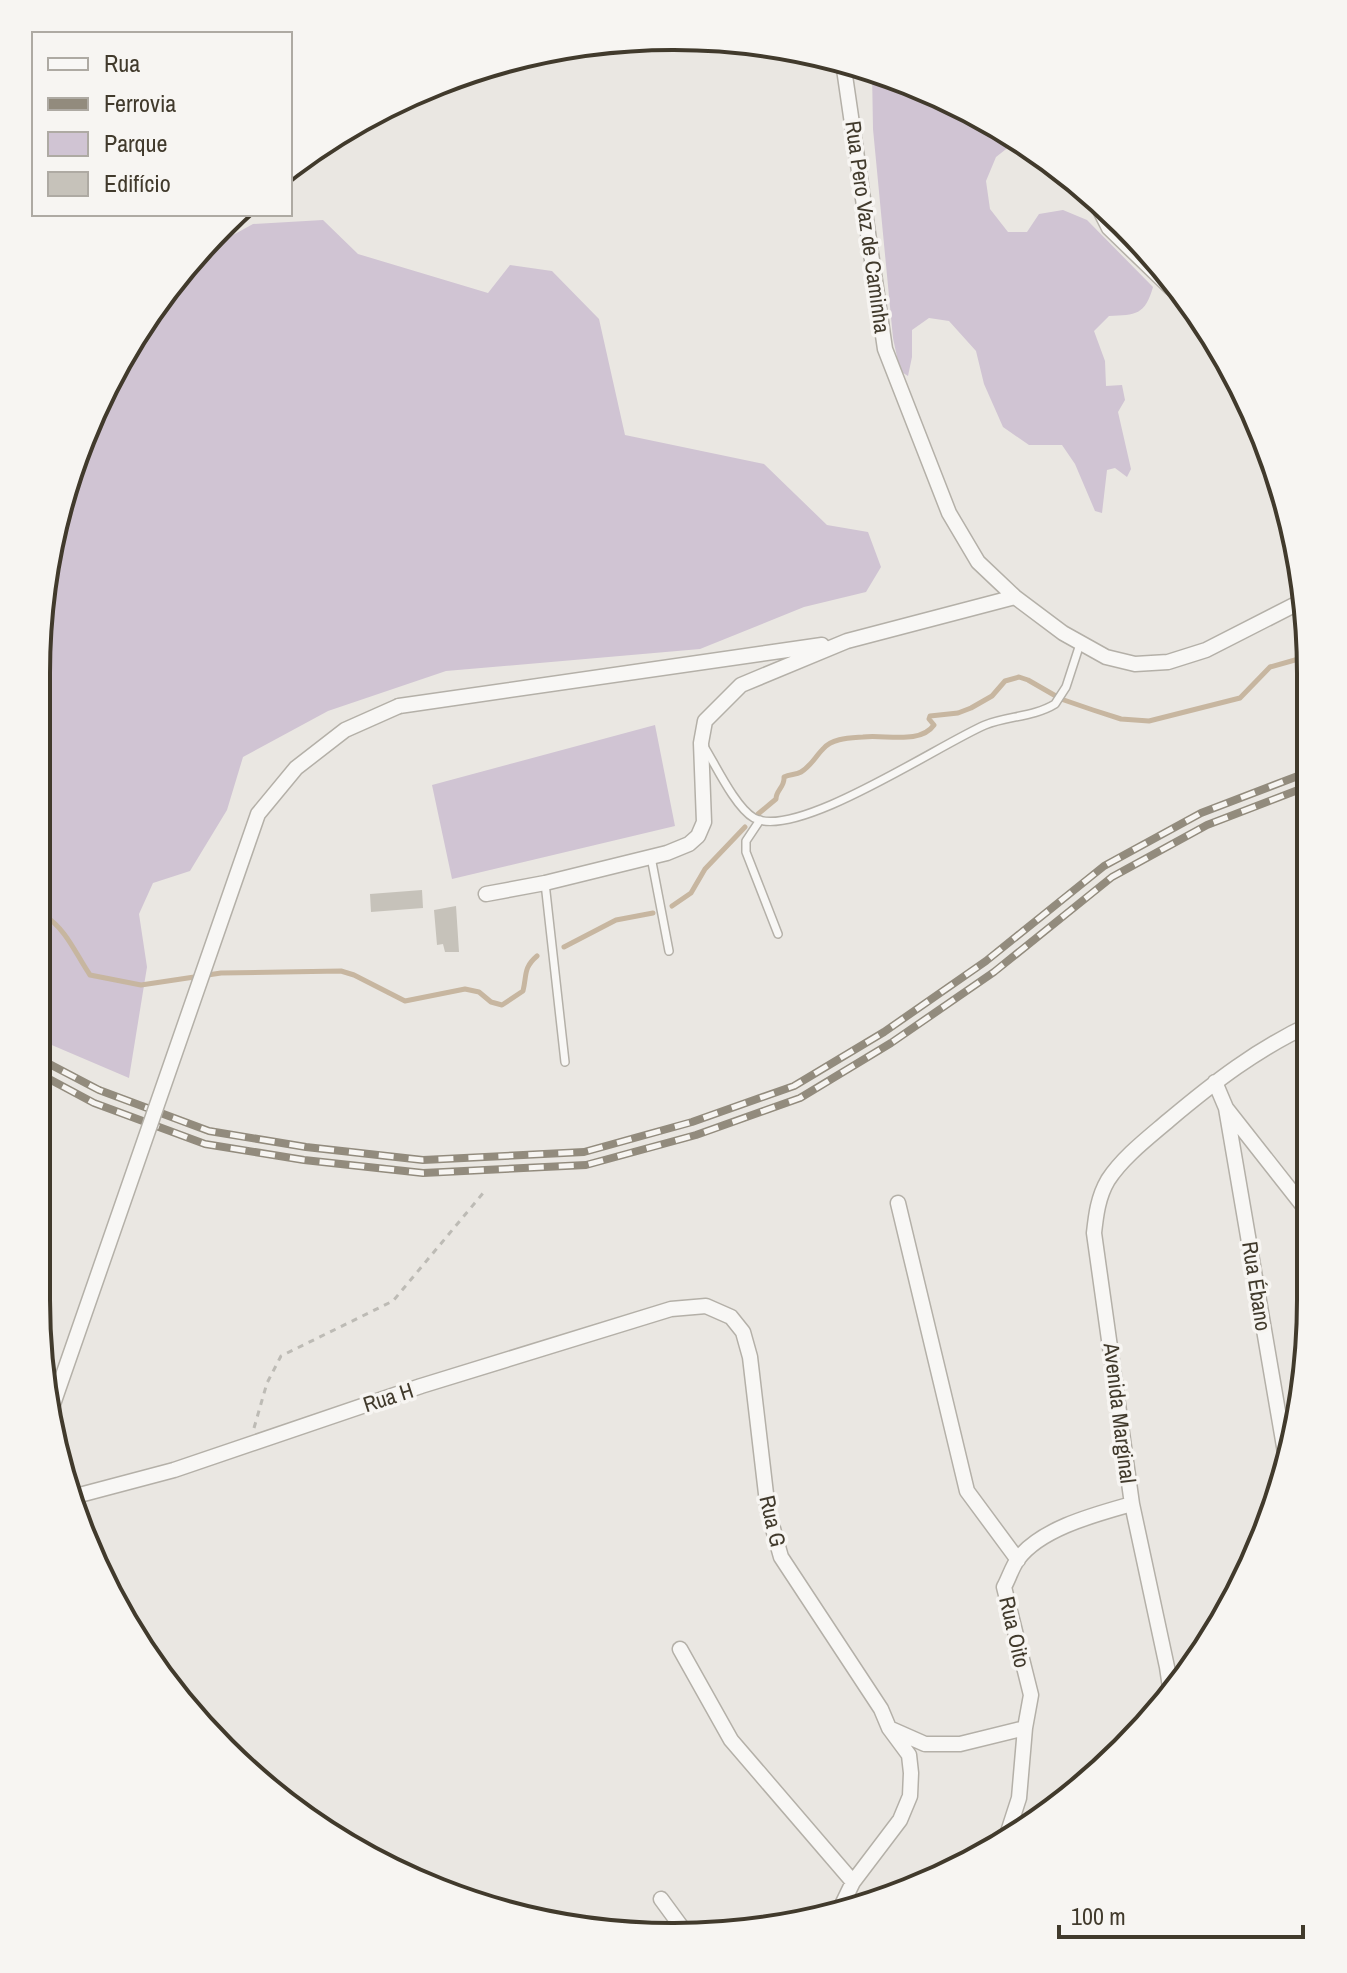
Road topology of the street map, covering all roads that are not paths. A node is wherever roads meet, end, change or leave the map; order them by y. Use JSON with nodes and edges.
{"nodes":[{"id":1,"x":845,"y":74,"type":"edge"},
{"id":2,"x":1015,"y":597,"type":"junction"},
{"id":3,"x":1293,"y":605,"type":"edge"},
{"id":4,"x":847,"y":641,"type":"junction"},
{"id":5,"x":1080,"y":644,"type":"junction"},
{"id":6,"x":701,"y":743,"type":"junction"},
{"id":7,"x":760,"y":820,"type":"junction"},
{"id":8,"x":651,"y":857,"type":"junction"},
{"id":9,"x":545,"y":883,"type":"junction"},
{"id":10,"x":486,"y":894,"type":"dead end"},
{"id":11,"x":778,"y":934,"type":"dead end"},
{"id":12,"x":669,"y":951,"type":"dead end"},
{"id":13,"x":1297,"y":1032,"type":"edge"},
{"id":14,"x":565,"y":1062,"type":"dead end"},
{"id":15,"x":1215,"y":1082,"type":"junction"},
{"id":16,"x":1226,"y":1108,"type":"junction"},
{"id":17,"x":1297,"y":1198,"type":"edge"},
{"id":18,"x":898,"y":1203,"type":"dead end"},
{"id":19,"x":706,"y":1306,"type":"joint"},
{"id":20,"x":57,"y":1393,"type":"edge"},
{"id":21,"x":1282,"y":1435,"type":"edge"},
{"id":22,"x":81,"y":1495,"type":"edge"},
{"id":23,"x":1132,"y":1504,"type":"junction"},
{"id":24,"x":1018,"y":1560,"type":"junction"},
{"id":25,"x":680,"y":1649,"type":"dead end"},
{"id":26,"x":1169,"y":1678,"type":"edge"},
{"id":27,"x":889,"y":1728,"type":"junction"},
{"id":28,"x":1025,"y":1728,"type":"junction"},
{"id":29,"x":1011,"y":1824,"type":"edge"},
{"id":30,"x":853,"y":1882,"type":"junction"},
{"id":31,"x":661,"y":1899,"type":"dead end"},
{"id":32,"x":845,"y":1899,"type":"edge"},
{"id":33,"x":679,"y":1923,"type":"edge"}],
"edges":[{"from":1,"to":2,"type":"street","name":"Rua Pero Vaz de Caminha"},
{"from":2,"to":4,"type":"street"},
{"from":2,"to":5,"type":"street","name":"Rua Pero Vaz de Caminha"},
{"from":3,"to":5,"type":"street","name":"Rua Pero Vaz de Caminha"},
{"from":4,"to":6,"type":"street"},
{"from":4,"to":20,"type":"street","bridge":true},
{"from":5,"to":7,"type":"lane"},
{"from":6,"to":7,"type":"lane"},
{"from":6,"to":8,"type":"street"},
{"from":7,"to":11,"type":"lane"},
{"from":8,"to":9,"type":"street"},
{"from":8,"to":12,"type":"lane"},
{"from":9,"to":10,"type":"street"},
{"from":9,"to":14,"type":"lane"},
{"from":13,"to":15,"type":"street","name":"Avenida Marginal"},
{"from":15,"to":16,"type":"street"},
{"from":15,"to":23,"type":"street","name":"Avenida Marginal"},
{"from":16,"to":17,"type":"street"},
{"from":16,"to":21,"type":"street","name":"Rua Ébano"},
{"from":18,"to":24,"type":"street"},
{"from":19,"to":22,"type":"street","name":"Rua H"},
{"from":19,"to":27,"type":"street","name":"Rua G"},
{"from":23,"to":24,"type":"street"},
{"from":23,"to":26,"type":"street","name":"Avenida Marginal"},
{"from":24,"to":28,"type":"street","name":"Rua Oito"},
{"from":25,"to":30,"type":"street"},
{"from":27,"to":28,"type":"street"},
{"from":27,"to":30,"type":"street","name":"Rua G"},
{"from":28,"to":29,"type":"street","name":"Rua Oito"},
{"from":30,"to":32,"type":"street","name":"Rua G"},
{"from":31,"to":33,"type":"street"}]}
